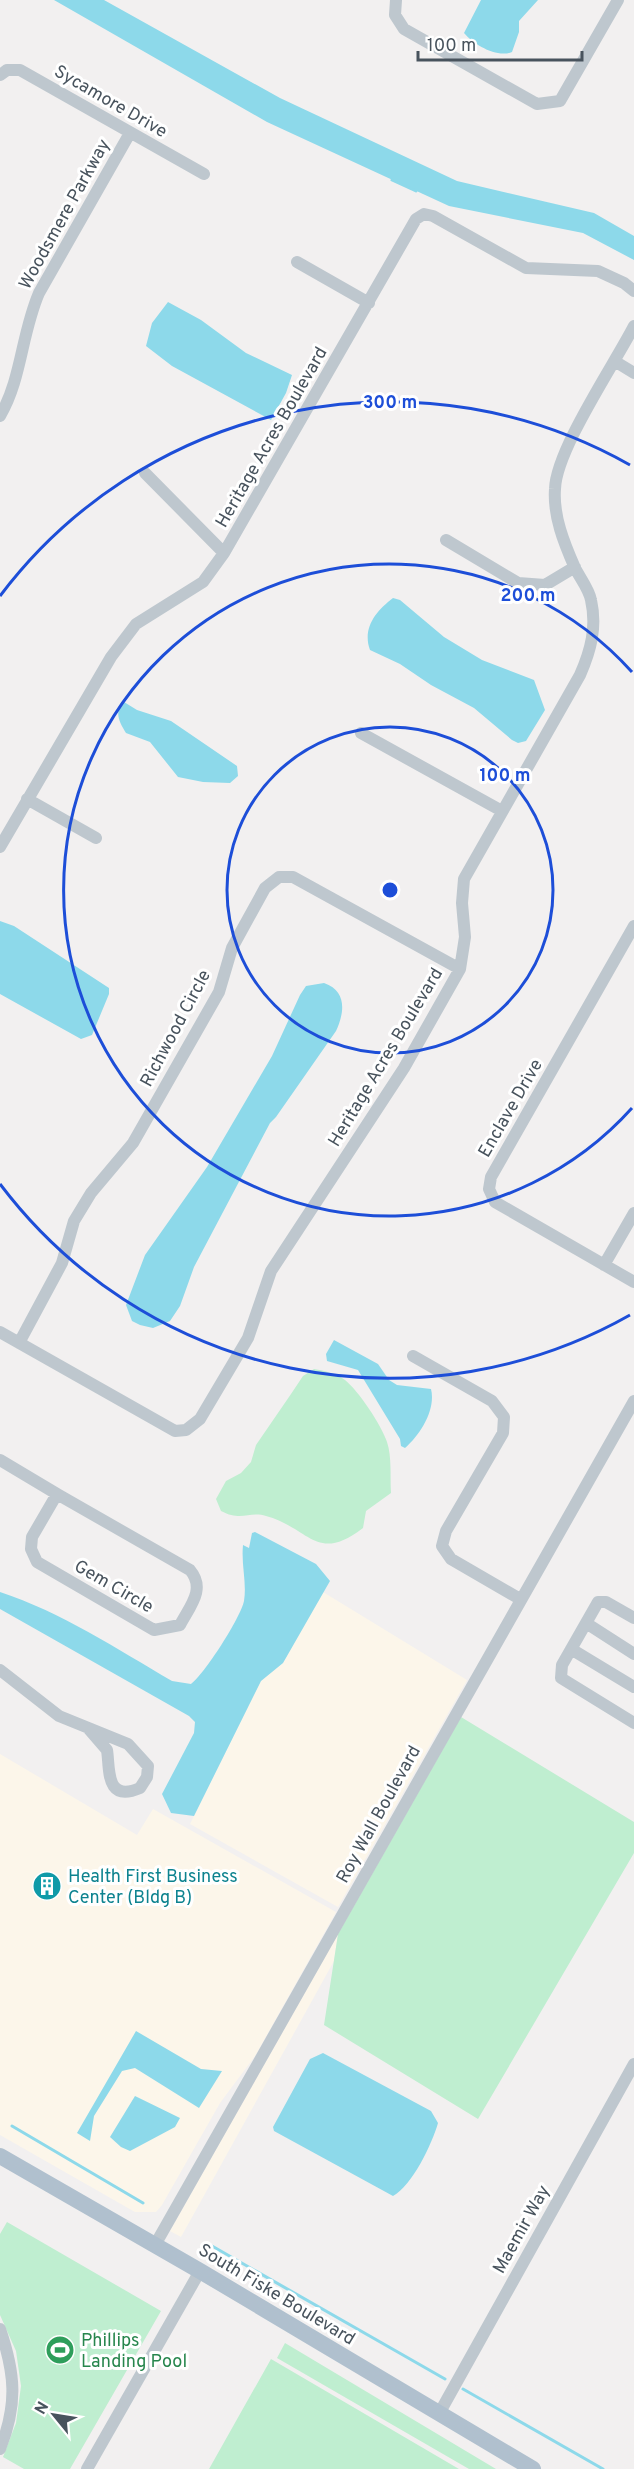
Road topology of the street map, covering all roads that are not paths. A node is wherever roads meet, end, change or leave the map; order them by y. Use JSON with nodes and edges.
{"nodes":[{"id":1,"x":396,"y":0,"type":"edge"},
{"id":2,"x":618,"y":0,"type":"edge"},
{"id":3,"x":0,"y":75,"type":"edge"},
{"id":4,"x":130,"y":134,"type":"junction"},
{"id":5,"x":204,"y":174,"type":"dead end"},
{"id":6,"x":297,"y":262,"type":"dead end"},
{"id":7,"x":634,"y":291,"type":"edge"},
{"id":8,"x":369,"y":303,"type":"junction"},
{"id":9,"x":634,"y":326,"type":"edge"},
{"id":10,"x":616,"y":362,"type":"junction"},
{"id":11,"x":634,"y":373,"type":"edge"},
{"id":12,"x":0,"y":416,"type":"edge"},
{"id":13,"x":145,"y":473,"type":"dead end"},
{"id":14,"x":446,"y":540,"type":"dead end"},
{"id":15,"x":224,"y":553,"type":"junction"},
{"id":16,"x":575,"y":567,"type":"junction"},
{"id":17,"x":361,"y":733,"type":"dead end"},
{"id":18,"x":27,"y":799,"type":"junction"},
{"id":19,"x":502,"y":811,"type":"junction"},
{"id":20,"x":96,"y":838,"type":"dead end"},
{"id":21,"x":0,"y":847,"type":"edge"},
{"id":22,"x":634,"y":926,"type":"edge"},
{"id":23,"x":460,"y":969,"type":"junction"},
{"id":24,"x":634,"y":1213,"type":"edge"},
{"id":25,"x":604,"y":1265,"type":"junction"},
{"id":26,"x":634,"y":1282,"type":"edge"},
{"id":27,"x":0,"y":1332,"type":"edge"},
{"id":28,"x":20,"y":1343,"type":"junction"},
{"id":29,"x":413,"y":1356,"type":"dead end"},
{"id":30,"x":634,"y":1401,"type":"edge"},
{"id":31,"x":0,"y":1460,"type":"edge"},
{"id":32,"x":57,"y":1494,"type":"junction"},
{"id":33,"x":520,"y":1599,"type":"junction"},
{"id":34,"x":634,"y":1618,"type":"edge"},
{"id":35,"x":586,"y":1623,"type":"junction"},
{"id":36,"x":571,"y":1649,"type":"junction"},
{"id":37,"x":634,"y":1654,"type":"edge"},
{"id":38,"x":0,"y":1670,"type":"edge"},
{"id":39,"x":634,"y":1687,"type":"edge"},
{"id":40,"x":634,"y":1723,"type":"edge"},
{"id":41,"x":88,"y":1728,"type":"junction"},
{"id":42,"x":634,"y":2064,"type":"edge"},
{"id":43,"x":0,"y":2156,"type":"edge"},
{"id":44,"x":155,"y":2245,"type":"junction"},
{"id":45,"x":200,"y":2271,"type":"junction"},
{"id":46,"x":0,"y":2329,"type":"edge"},
{"id":47,"x":440,"y":2412,"type":"junction"},
{"id":48,"x":0,"y":2449,"type":"edge"},
{"id":49,"x":87,"y":2469,"type":"edge"},
{"id":50,"x":532,"y":2469,"type":"edge"}],
"edges":[{"from":1,"to":2,"type":"street"},
{"from":3,"to":4,"type":"street","name":"Sycamore Drive"},
{"from":4,"to":5,"type":"street","name":"Sycamore Drive"},
{"from":4,"to":12,"type":"street","name":"Woodsmere Parkway"},
{"from":6,"to":8,"type":"street"},
{"from":7,"to":8,"type":"street","name":"Heritage Acres Boulevard"},
{"from":8,"to":15,"type":"street","name":"Heritage Acres Boulevard"},
{"from":9,"to":10,"type":"street","name":"Heritage Acres Boulevard"},
{"from":10,"to":11,"type":"street"},
{"from":10,"to":16,"type":"street","name":"Heritage Acres Boulevard"},
{"from":13,"to":15,"type":"street"},
{"from":14,"to":16,"type":"street"},
{"from":15,"to":18,"type":"street","name":"Heritage Acres Boulevard"},
{"from":16,"to":19,"type":"street","name":"Heritage Acres Boulevard"},
{"from":17,"to":19,"type":"street"},
{"from":18,"to":20,"type":"street"},
{"from":18,"to":21,"type":"street","name":"Heritage Acres Boulevard"},
{"from":19,"to":23,"type":"street","name":"Heritage Acres Boulevard"},
{"from":22,"to":25,"type":"street","name":"Enclave Drive"},
{"from":23,"to":28,"type":"street","name":"Heritage Acres Boulevard"},
{"from":23,"to":28,"type":"street","name":"Richwood Circle"},
{"from":24,"to":25,"type":"street"},
{"from":25,"to":26,"type":"street","name":"Enclave Drive"},
{"from":27,"to":28,"type":"street","name":"Heritage Acres Boulevard"},
{"from":29,"to":33,"type":"street"},
{"from":30,"to":33,"type":"street","name":"Roy Wall Boulevard"},
{"from":31,"to":32,"type":"street","name":"Gem Circle"},
{"from":32,"to":32,"type":"street","name":"Gem Circle"},
{"from":33,"to":44,"type":"street","name":"Roy Wall Boulevard"},
{"from":34,"to":35,"type":"street"},
{"from":35,"to":36,"type":"street"},
{"from":35,"to":37,"type":"street"},
{"from":36,"to":39,"type":"street"},
{"from":36,"to":40,"type":"street"},
{"from":38,"to":41,"type":"street"},
{"from":41,"to":41,"type":"street"},
{"from":42,"to":47,"type":"street","name":"Maemir Way"},
{"from":43,"to":44,"type":"main road","name":"South Fiske Boulevard"},
{"from":44,"to":45,"type":"main road","name":"South Fiske Boulevard"},
{"from":45,"to":47,"type":"main road","name":"South Fiske Boulevard"},
{"from":45,"to":49,"type":"street"},
{"from":46,"to":48,"type":"street"},
{"from":47,"to":50,"type":"main road","name":"South Fiske Boulevard"}]}
